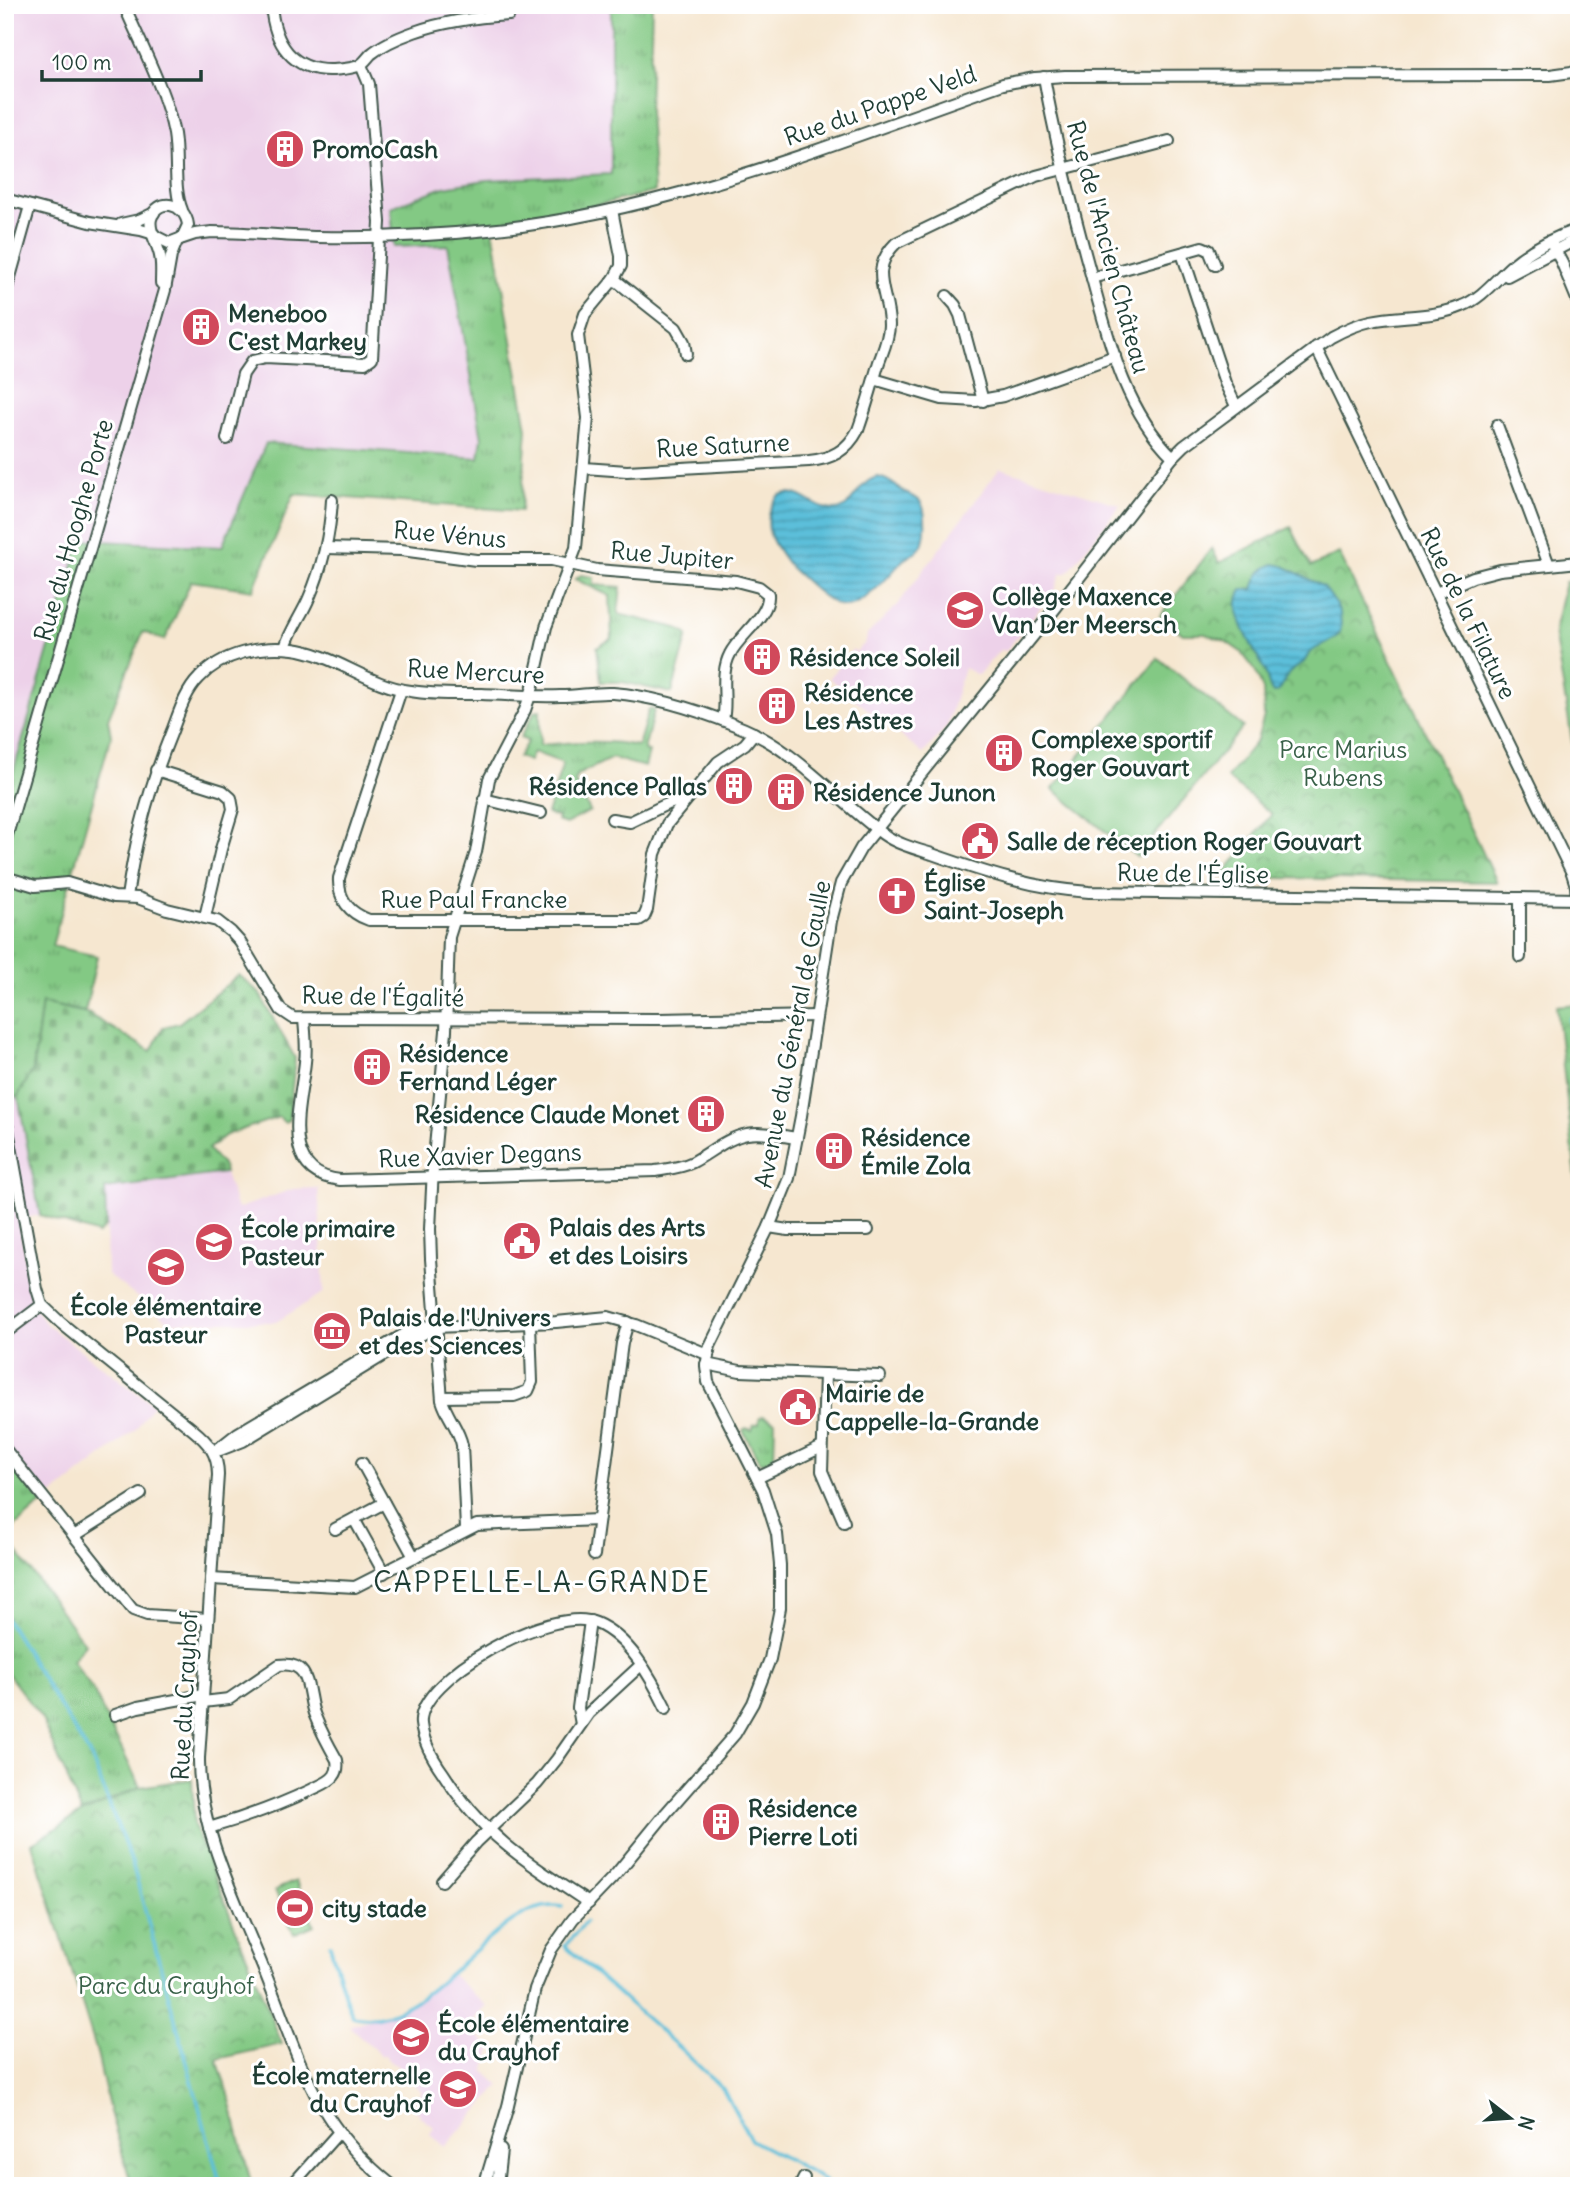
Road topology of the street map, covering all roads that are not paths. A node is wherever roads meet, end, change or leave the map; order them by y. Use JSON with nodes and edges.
{"nodes":[{"id":1,"x":124,"y":5,"type":"edge"},
{"id":2,"x":271,"y":5,"type":"edge"},
{"id":3,"x":509,"y":15,"type":"dead end"},
{"id":4,"x":361,"y":65,"type":"junction"},
{"id":5,"x":1579,"y":71,"type":"edge"},
{"id":6,"x":1550,"y":75,"type":"junction"},
{"id":7,"x":1044,"y":77,"type":"junction"},
{"id":8,"x":1579,"y":79,"type":"edge"},
{"id":9,"x":1169,"y":141,"type":"dead end"},
{"id":10,"x":176,"y":151,"type":"junction"},
{"id":11,"x":1062,"y":169,"type":"junction"},
{"id":12,"x":5,"y":199,"type":"edge"},
{"id":13,"x":30,"y":206,"type":"junction"},
{"id":14,"x":158,"y":210,"type":"junction"},
{"id":15,"x":612,"y":210,"type":"junction"},
{"id":16,"x":184,"y":214,"type":"junction"},
{"id":17,"x":108,"y":225,"type":"junction"},
{"id":18,"x":1579,"y":229,"type":"edge"},
{"id":19,"x":232,"y":232,"type":"junction"},
{"id":20,"x":155,"y":235,"type":"junction"},
{"id":21,"x":380,"y":237,"type":"junction"},
{"id":22,"x":1579,"y":238,"type":"edge"},
{"id":23,"x":179,"y":240,"type":"junction"},
{"id":24,"x":1552,"y":245,"type":"junction"},
{"id":25,"x":1182,"y":253,"type":"junction"},
{"id":26,"x":1215,"y":265,"type":"dead end"},
{"id":27,"x":1092,"y":278,"type":"junction"},
{"id":28,"x":614,"y":279,"type":"junction"},
{"id":29,"x":5,"y":295,"type":"edge"},
{"id":30,"x":947,"y":296,"type":"dead end"},
{"id":31,"x":1579,"y":304,"type":"edge"},
{"id":32,"x":158,"y":310,"type":"junction"},
{"id":33,"x":1316,"y":347,"type":"junction"},
{"id":34,"x":686,"y":354,"type":"dead end"},
{"id":35,"x":1115,"y":356,"type":"junction"},
{"id":36,"x":874,"y":379,"type":"junction"},
{"id":37,"x":982,"y":401,"type":"junction"},
{"id":38,"x":1236,"y":406,"type":"junction"},
{"id":39,"x":1497,"y":425,"type":"dead end"},
{"id":40,"x":227,"y":439,"type":"dead end"},
{"id":41,"x":1173,"y":457,"type":"junction"},
{"id":42,"x":584,"y":468,"type":"junction"},
{"id":43,"x":332,"y":500,"type":"dead end"},
{"id":44,"x":326,"y":548,"type":"junction"},
{"id":45,"x":1579,"y":562,"type":"edge"},
{"id":46,"x":570,"y":564,"type":"junction"},
{"id":47,"x":1549,"y":565,"type":"junction"},
{"id":48,"x":1436,"y":593,"type":"junction"},
{"id":49,"x":285,"y":648,"type":"junction"},
{"id":50,"x":401,"y":690,"type":"junction"},
{"id":51,"x":530,"y":695,"type":"junction"},
{"id":52,"x":723,"y":720,"type":"junction"},
{"id":53,"x":754,"y":733,"type":"junction"},
{"id":54,"x":156,"y":770,"type":"junction"},
{"id":55,"x":688,"y":798,"type":"junction"},
{"id":56,"x":484,"y":799,"type":"junction"},
{"id":57,"x":541,"y":813,"type":"dead end"},
{"id":58,"x":612,"y":819,"type":"dead end"},
{"id":59,"x":7,"y":828,"type":"edge"},
{"id":60,"x":876,"y":828,"type":"junction"},
{"id":61,"x":5,"y":842,"type":"edge"},
{"id":62,"x":5,"y":877,"type":"edge"},
{"id":63,"x":127,"y":897,"type":"junction"},
{"id":64,"x":1520,"y":898,"type":"junction"},
{"id":65,"x":1578,"y":899,"type":"edge"},
{"id":66,"x":205,"y":917,"type":"junction"},
{"id":67,"x":453,"y":920,"type":"junction"},
{"id":68,"x":1520,"y":957,"type":"dead end"},
{"id":69,"x":816,"y":1016,"type":"junction"},
{"id":70,"x":447,"y":1018,"type":"junction"},
{"id":71,"x":304,"y":1019,"type":"junction"},
{"id":72,"x":5,"y":1113,"type":"edge"},
{"id":73,"x":797,"y":1138,"type":"junction"},
{"id":74,"x":433,"y":1177,"type":"junction"},
{"id":75,"x":769,"y":1227,"type":"junction"},
{"id":76,"x":868,"y":1230,"type":"dead end"},
{"id":77,"x":42,"y":1305,"type":"junction"},
{"id":78,"x":628,"y":1322,"type":"junction"},
{"id":79,"x":530,"y":1323,"type":"junction"},
{"id":80,"x":436,"y":1327,"type":"junction"},
{"id":81,"x":5,"y":1333,"type":"edge"},
{"id":82,"x":707,"y":1359,"type":"junction"},
{"id":83,"x":825,"y":1374,"type":"junction"},
{"id":84,"x":880,"y":1376,"type":"dead end"},
{"id":85,"x":442,"y":1397,"type":"junction"},
{"id":86,"x":822,"y":1447,"type":"junction"},
{"id":87,"x":5,"y":1449,"type":"edge"},
{"id":88,"x":214,"y":1452,"type":"junction"},
{"id":89,"x":362,"y":1463,"type":"dead end"},
{"id":90,"x":757,"y":1478,"type":"junction"},
{"id":91,"x":141,"y":1494,"type":"dead end"},
{"id":92,"x":384,"y":1503,"type":"junction"},
{"id":93,"x":354,"y":1519,"type":"junction"},
{"id":94,"x":598,"y":1520,"type":"junction"},
{"id":95,"x":844,"y":1522,"type":"dead end"},
{"id":96,"x":335,"y":1529,"type":"dead end"},
{"id":97,"x":466,"y":1529,"type":"junction"},
{"id":98,"x":74,"y":1536,"type":"junction"},
{"id":99,"x":594,"y":1555,"type":"dead end"},
{"id":100,"x":414,"y":1557,"type":"junction"},
{"id":101,"x":384,"y":1573,"type":"junction"},
{"id":102,"x":211,"y":1579,"type":"junction"},
{"id":103,"x":208,"y":1619,"type":"junction"},
{"id":104,"x":590,"y":1621,"type":"junction"},
{"id":105,"x":641,"y":1665,"type":"junction"},
{"id":106,"x":203,"y":1699,"type":"junction"},
{"id":107,"x":666,"y":1708,"type":"dead end"},
{"id":108,"x":115,"y":1715,"type":"dead end"},
{"id":109,"x":580,"y":1724,"type":"junction"},
{"id":110,"x":209,"y":1828,"type":"junction"},
{"id":111,"x":489,"y":1830,"type":"junction"},
{"id":112,"x":442,"y":1881,"type":"dead end"},
{"id":113,"x":589,"y":1903,"type":"junction"},
{"id":114,"x":508,"y":2106,"type":"junction"},
{"id":115,"x":339,"y":2132,"type":"junction"},
{"id":116,"x":291,"y":2186,"type":"edge"},
{"id":117,"x":393,"y":2186,"type":"edge"},
{"id":118,"x":484,"y":2186,"type":"edge"},
{"id":119,"x":497,"y":2186,"type":"edge"}],
"edges":[{"from":1,"to":10,"type":"street"},
{"from":2,"to":4,"type":"street"},
{"from":3,"to":4,"type":"street"},
{"from":4,"to":21,"type":"street"},
{"from":5,"to":6,"type":"street","name":"Rue du Pappe Veld"},
{"from":6,"to":7,"type":"street","name":"Rue du Pappe Veld"},
{"from":6,"to":8,"type":"street","name":"Rue du Pappe Veld"},
{"from":7,"to":11,"type":"street","name":"Rue de l'Ancien Château"},
{"from":7,"to":15,"type":"street","name":"Rue du Pappe Veld"},
{"from":9,"to":11,"type":"street"},
{"from":10,"to":14,"type":"street"},
{"from":10,"to":16,"type":"street"},
{"from":11,"to":27,"type":"street","name":"Rue de l'Ancien Château"},
{"from":11,"to":36,"type":"street"},
{"from":12,"to":13,"type":"street"},
{"from":13,"to":17,"type":"street"},
{"from":13,"to":29,"type":"street"},
{"from":14,"to":16,"type":"street"},
{"from":14,"to":17,"type":"street"},
{"from":14,"to":20,"type":"street"},
{"from":15,"to":21,"type":"street","name":"Rue du Pappe Veld"},
{"from":15,"to":28,"type":"street"},
{"from":16,"to":19,"type":"street","name":"Rue du Pappe Veld"},
{"from":16,"to":23,"type":"street"},
{"from":17,"to":20,"type":"street"},
{"from":18,"to":24,"type":"street"},
{"from":19,"to":21,"type":"street","name":"Rue du Pappe Veld"},
{"from":19,"to":23,"type":"street","name":"Rue du Pappe Veld"},
{"from":20,"to":23,"type":"street"},
{"from":20,"to":32,"type":"street","name":"Rue du Hooghe Porte"},
{"from":21,"to":40,"type":"street"},
{"from":22,"to":24,"type":"street"},
{"from":23,"to":32,"type":"street","name":"Rue du Hooghe Porte"},
{"from":24,"to":31,"type":"street"},
{"from":24,"to":33,"type":"street","name":"Avenue du Général de Gaulle"},
{"from":25,"to":26,"type":"street"},
{"from":25,"to":27,"type":"street"},
{"from":25,"to":38,"type":"street"},
{"from":27,"to":35,"type":"street","name":"Rue de l'Ancien Château"},
{"from":28,"to":34,"type":"street"},
{"from":28,"to":42,"type":"street"},
{"from":30,"to":37,"type":"street"},
{"from":32,"to":59,"type":"street","name":"Rue du Hooghe Porte"},
{"from":33,"to":38,"type":"street","name":"Avenue du Général de Gaulle"},
{"from":33,"to":48,"type":"street","name":"Rue de la Filature"},
{"from":35,"to":37,"type":"street"},
{"from":35,"to":41,"type":"street","name":"Rue de l'Ancien Château"},
{"from":36,"to":37,"type":"street"},
{"from":36,"to":42,"type":"street","name":"Rue Saturne"},
{"from":38,"to":41,"type":"street","name":"Avenue du Général de Gaulle"},
{"from":39,"to":47,"type":"street"},
{"from":41,"to":60,"type":"street","name":"Avenue du Général de Gaulle"},
{"from":42,"to":46,"type":"street"},
{"from":43,"to":44,"type":"street"},
{"from":44,"to":46,"type":"street","name":"Rue Vénus"},
{"from":44,"to":49,"type":"street"},
{"from":45,"to":47,"type":"street"},
{"from":46,"to":51,"type":"street"},
{"from":46,"to":52,"type":"street","name":"Rue Jupiter"},
{"from":47,"to":48,"type":"street"},
{"from":48,"to":65,"type":"street","name":"Rue de la Filature"},
{"from":49,"to":50,"type":"street","name":"Rue Mercure"},
{"from":49,"to":54,"type":"street","name":"Rue Mercure"},
{"from":50,"to":51,"type":"street","name":"Rue Mercure"},
{"from":50,"to":67,"type":"street","name":"Rue Paul Francke"},
{"from":51,"to":52,"type":"street","name":"Rue Mercure"},
{"from":51,"to":56,"type":"street"},
{"from":52,"to":53,"type":"street","name":"Rue Mercure"},
{"from":53,"to":55,"type":"street"},
{"from":53,"to":60,"type":"street","name":"Rue Mercure"},
{"from":54,"to":63,"type":"street","name":"Rue Mercure"},
{"from":54,"to":66,"type":"street"},
{"from":55,"to":58,"type":"street"},
{"from":55,"to":67,"type":"street","name":"Rue Paul Francke"},
{"from":56,"to":57,"type":"street"},
{"from":56,"to":67,"type":"street"},
{"from":59,"to":61,"type":"street","name":"Rue du Hooghe Porte"},
{"from":60,"to":64,"type":"street","name":"Rue de l'Église"},
{"from":60,"to":69,"type":"street","name":"Avenue du Général de Gaulle"},
{"from":62,"to":63,"type":"street","name":"Rue de l'Égalité"},
{"from":63,"to":66,"type":"street","name":"Rue de l'Égalité"},
{"from":64,"to":65,"type":"street","name":"Rue de l'Église"},
{"from":64,"to":68,"type":"street"},
{"from":66,"to":71,"type":"street","name":"Rue de l'Égalité"},
{"from":67,"to":70,"type":"street"},
{"from":69,"to":70,"type":"street","name":"Rue de l'Égalité"},
{"from":69,"to":73,"type":"street","name":"Avenue du Général de Gaulle"},
{"from":70,"to":71,"type":"street","name":"Rue de l'Égalité"},
{"from":70,"to":74,"type":"street"},
{"from":71,"to":74,"type":"street","name":"Rue Xavier Degans"},
{"from":72,"to":77,"type":"street"},
{"from":73,"to":74,"type":"street","name":"Rue Xavier Degans"},
{"from":73,"to":75,"type":"street","name":"Avenue du Général de Gaulle"},
{"from":74,"to":80,"type":"street"},
{"from":75,"to":76,"type":"street"},
{"from":75,"to":82,"type":"street","name":"Avenue du Général de Gaulle"},
{"from":77,"to":81,"type":"street"},
{"from":77,"to":88,"type":"street"},
{"from":78,"to":79,"type":"street"},
{"from":78,"to":82,"type":"street"},
{"from":78,"to":94,"type":"street"},
{"from":79,"to":80,"type":"street"},
{"from":79,"to":85,"type":"street"},
{"from":80,"to":85,"type":"street"},
{"from":80,"to":88,"type":"street"},
{"from":82,"to":83,"type":"street"},
{"from":82,"to":90,"type":"street"},
{"from":83,"to":84,"type":"street"},
{"from":83,"to":86,"type":"street"},
{"from":85,"to":97,"type":"street"},
{"from":86,"to":90,"type":"street"},
{"from":86,"to":95,"type":"street"},
{"from":87,"to":98,"type":"street"},
{"from":88,"to":102,"type":"street","name":"Rue du Crayhof"},
{"from":89,"to":92,"type":"street"},
{"from":90,"to":113,"type":"street"},
{"from":91,"to":98,"type":"street"},
{"from":92,"to":93,"type":"street"},
{"from":92,"to":100,"type":"street"},
{"from":93,"to":96,"type":"street"},
{"from":93,"to":101,"type":"street"},
{"from":94,"to":97,"type":"street"},
{"from":94,"to":99,"type":"street"},
{"from":97,"to":100,"type":"street"},
{"from":98,"to":103,"type":"street"},
{"from":100,"to":101,"type":"street"},
{"from":101,"to":102,"type":"street"},
{"from":102,"to":103,"type":"street","name":"Rue du Crayhof"},
{"from":103,"to":106,"type":"street","name":"Rue du Crayhof"},
{"from":104,"to":105,"type":"street"},
{"from":104,"to":109,"type":"street"},
{"from":104,"to":111,"type":"street"},
{"from":105,"to":107,"type":"street"},
{"from":105,"to":109,"type":"street"},
{"from":106,"to":108,"type":"street"},
{"from":106,"to":110,"type":"street","name":"Rue du Crayhof"},
{"from":106,"to":110,"type":"street"},
{"from":109,"to":111,"type":"street"},
{"from":110,"to":115,"type":"street","name":"Rue du Crayhof"},
{"from":111,"to":112,"type":"street"},
{"from":111,"to":113,"type":"street"},
{"from":113,"to":114,"type":"street"},
{"from":114,"to":118,"type":"street"},
{"from":114,"to":119,"type":"street"},
{"from":115,"to":116,"type":"street"},
{"from":115,"to":117,"type":"street","name":"Rue du Crayhof"}]}
